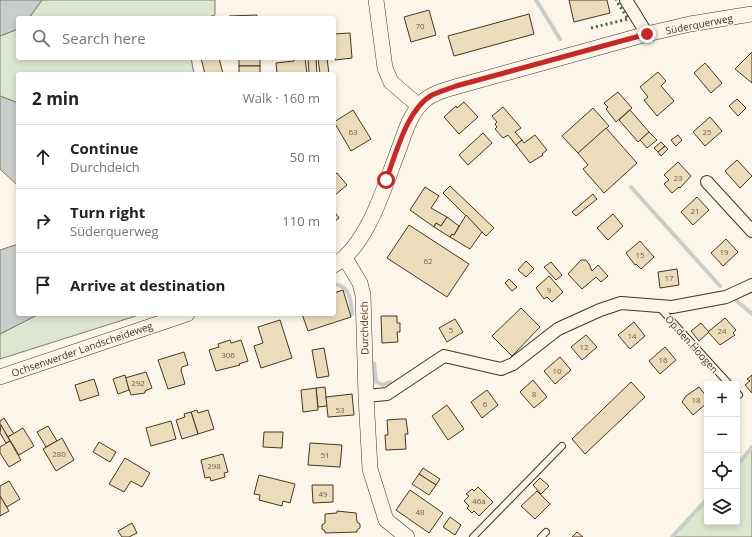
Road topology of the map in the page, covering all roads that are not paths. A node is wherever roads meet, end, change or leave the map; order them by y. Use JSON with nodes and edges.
{"nodes":[{"id":1,"x":376,"y":0,"type":"edge"},
{"id":2,"x":626,"y":0,"type":"edge"},
{"id":3,"x":752,"y":14,"type":"edge"},
{"id":4,"x":647,"y":34,"type":"junction"},
{"id":5,"x":419,"y":106,"type":"junction"},
{"id":6,"x":707,"y":182,"type":"dead end"},
{"id":7,"x":752,"y":231,"type":"edge"},
{"id":8,"x":340,"y":261,"type":"edge"},
{"id":9,"x":752,"y":285,"type":"edge"},
{"id":10,"x":656,"y":305,"type":"junction"},
{"id":11,"x":181,"y":316,"type":"edge"},
{"id":12,"x":0,"y":377,"type":"edge"},
{"id":13,"x":726,"y":381,"type":"edge"},
{"id":14,"x":366,"y":396,"type":"junction"},
{"id":15,"x":562,"y":446,"type":"dead end"},
{"id":16,"x":407,"y":537,"type":"edge"},
{"id":17,"x":473,"y":537,"type":"edge"}],
"edges":[{"from":1,"to":5,"type":"street"},
{"from":2,"to":4,"type":"street"},
{"from":3,"to":4,"type":"street","name":"Süderquerweg"},
{"from":4,"to":5,"type":"street","name":"Süderquerweg"},
{"from":5,"to":8,"type":"street","name":"Durchdeich"},
{"from":6,"to":7,"type":"street"},
{"from":8,"to":14,"type":"street","name":"Durchdeich"},
{"from":9,"to":10,"type":"street","name":"Op den Hoogen"},
{"from":10,"to":13,"type":"lane","name":"Op den Hoogen"},
{"from":10,"to":14,"type":"street","name":"Op den Hoogen"},
{"from":11,"to":12,"type":"street","name":"Ochsenwerder Landscheideweg"},
{"from":14,"to":16,"type":"street","name":"Durchdeich"},
{"from":15,"to":17,"type":"lane"}]}
